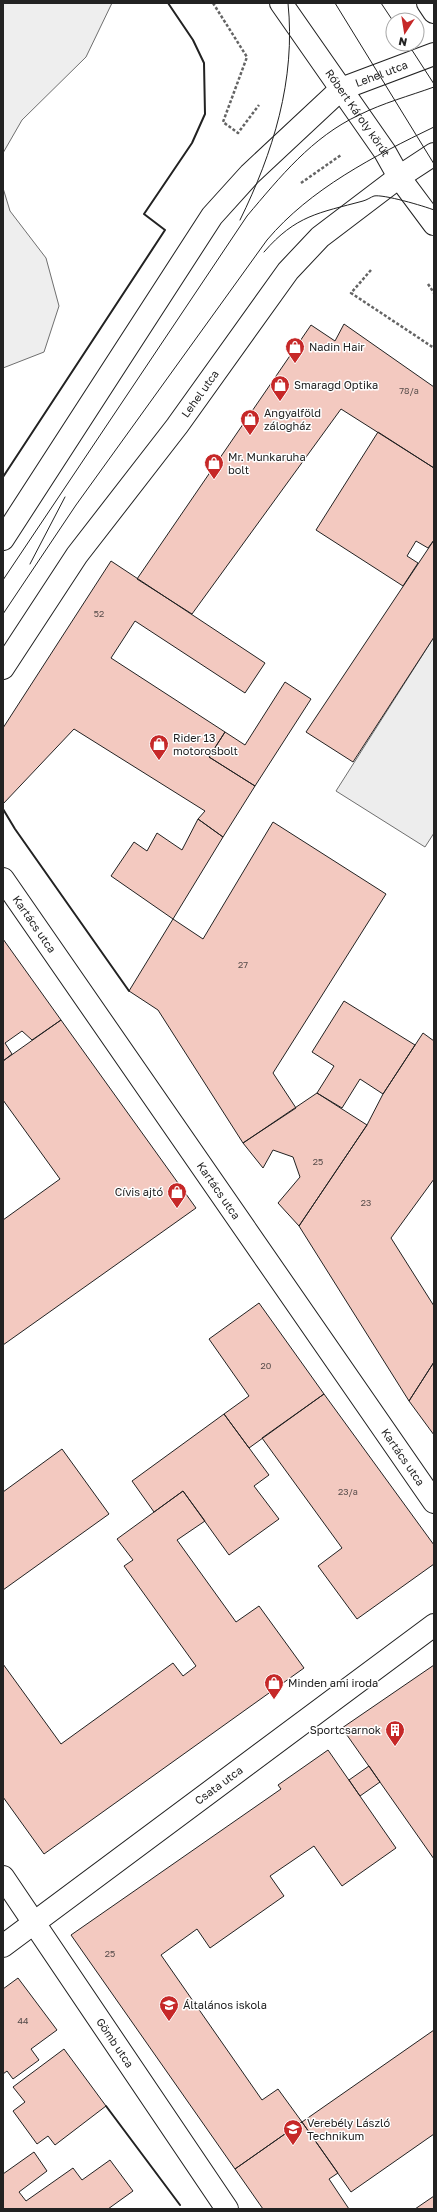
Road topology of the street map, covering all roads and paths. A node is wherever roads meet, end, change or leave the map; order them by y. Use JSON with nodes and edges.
{"nodes":[{"id":1,"x":213,"y":3,"type":"edge"},
{"id":2,"x":281,"y":3,"type":"edge"},
{"id":3,"x":428,"y":3,"type":"edge"},
{"id":4,"x":434,"y":12,"type":"edge"},
{"id":5,"x":434,"y":54,"type":"edge"},
{"id":6,"x":341,"y":89,"type":"junction"},
{"id":7,"x":259,"y":105,"type":"dead end"},
{"id":8,"x":434,"y":154,"type":"edge"},
{"id":9,"x":341,"y":155,"type":"dead end"},
{"id":10,"x":399,"y":177,"type":"junction"},
{"id":11,"x":301,"y":183,"type":"dead end"},
{"id":12,"x":434,"y":224,"type":"edge"},
{"id":13,"x":370,"y":270,"type":"dead end"},
{"id":14,"x":428,"y":284,"type":"dead end"},
{"id":15,"x":434,"y":293,"type":"edge"},
{"id":16,"x":434,"y":348,"type":"edge"},
{"id":17,"x":3,"y":539,"type":"edge"},
{"id":18,"x":3,"y":668,"type":"edge"},
{"id":19,"x":3,"y":879,"type":"edge"},
{"id":20,"x":434,"y":1502,"type":"edge"},
{"id":21,"x":434,"y":1625,"type":"edge"},
{"id":22,"x":3,"y":1877,"type":"edge"},
{"id":23,"x":35,"y":1922,"type":"junction"},
{"id":24,"x":3,"y":1946,"type":"edge"},
{"id":25,"x":227,"y":2209,"type":"edge"}],
"edges":[{"from":1,"to":7,"type":"path"},
{"from":2,"to":6,"type":"street","name":"Róbert Károly körút"},
{"from":3,"to":4,"type":"street"},
{"from":5,"to":6,"type":"street","name":"Lehel utca"},
{"from":6,"to":10,"type":"street","name":"Róbert Károly körút"},
{"from":6,"to":17,"type":"street","name":"Lehel utca"},
{"from":8,"to":10,"type":"street","name":"Lehel utca"},
{"from":9,"to":11,"type":"path"},
{"from":10,"to":12,"type":"street","name":"Róbert Károly körút"},
{"from":10,"to":18,"type":"street","name":"Lehel utca"},
{"from":13,"to":16,"type":"path"},
{"from":14,"to":15,"type":"path"},
{"from":19,"to":20,"type":"street","name":"Kartács utca"},
{"from":21,"to":23,"type":"street","name":"Csata utca"},
{"from":22,"to":23,"type":"street","name":"Gömb utca"},
{"from":23,"to":24,"type":"street","name":"Csata utca"},
{"from":23,"to":25,"type":"street","name":"Gömb utca"}]}
